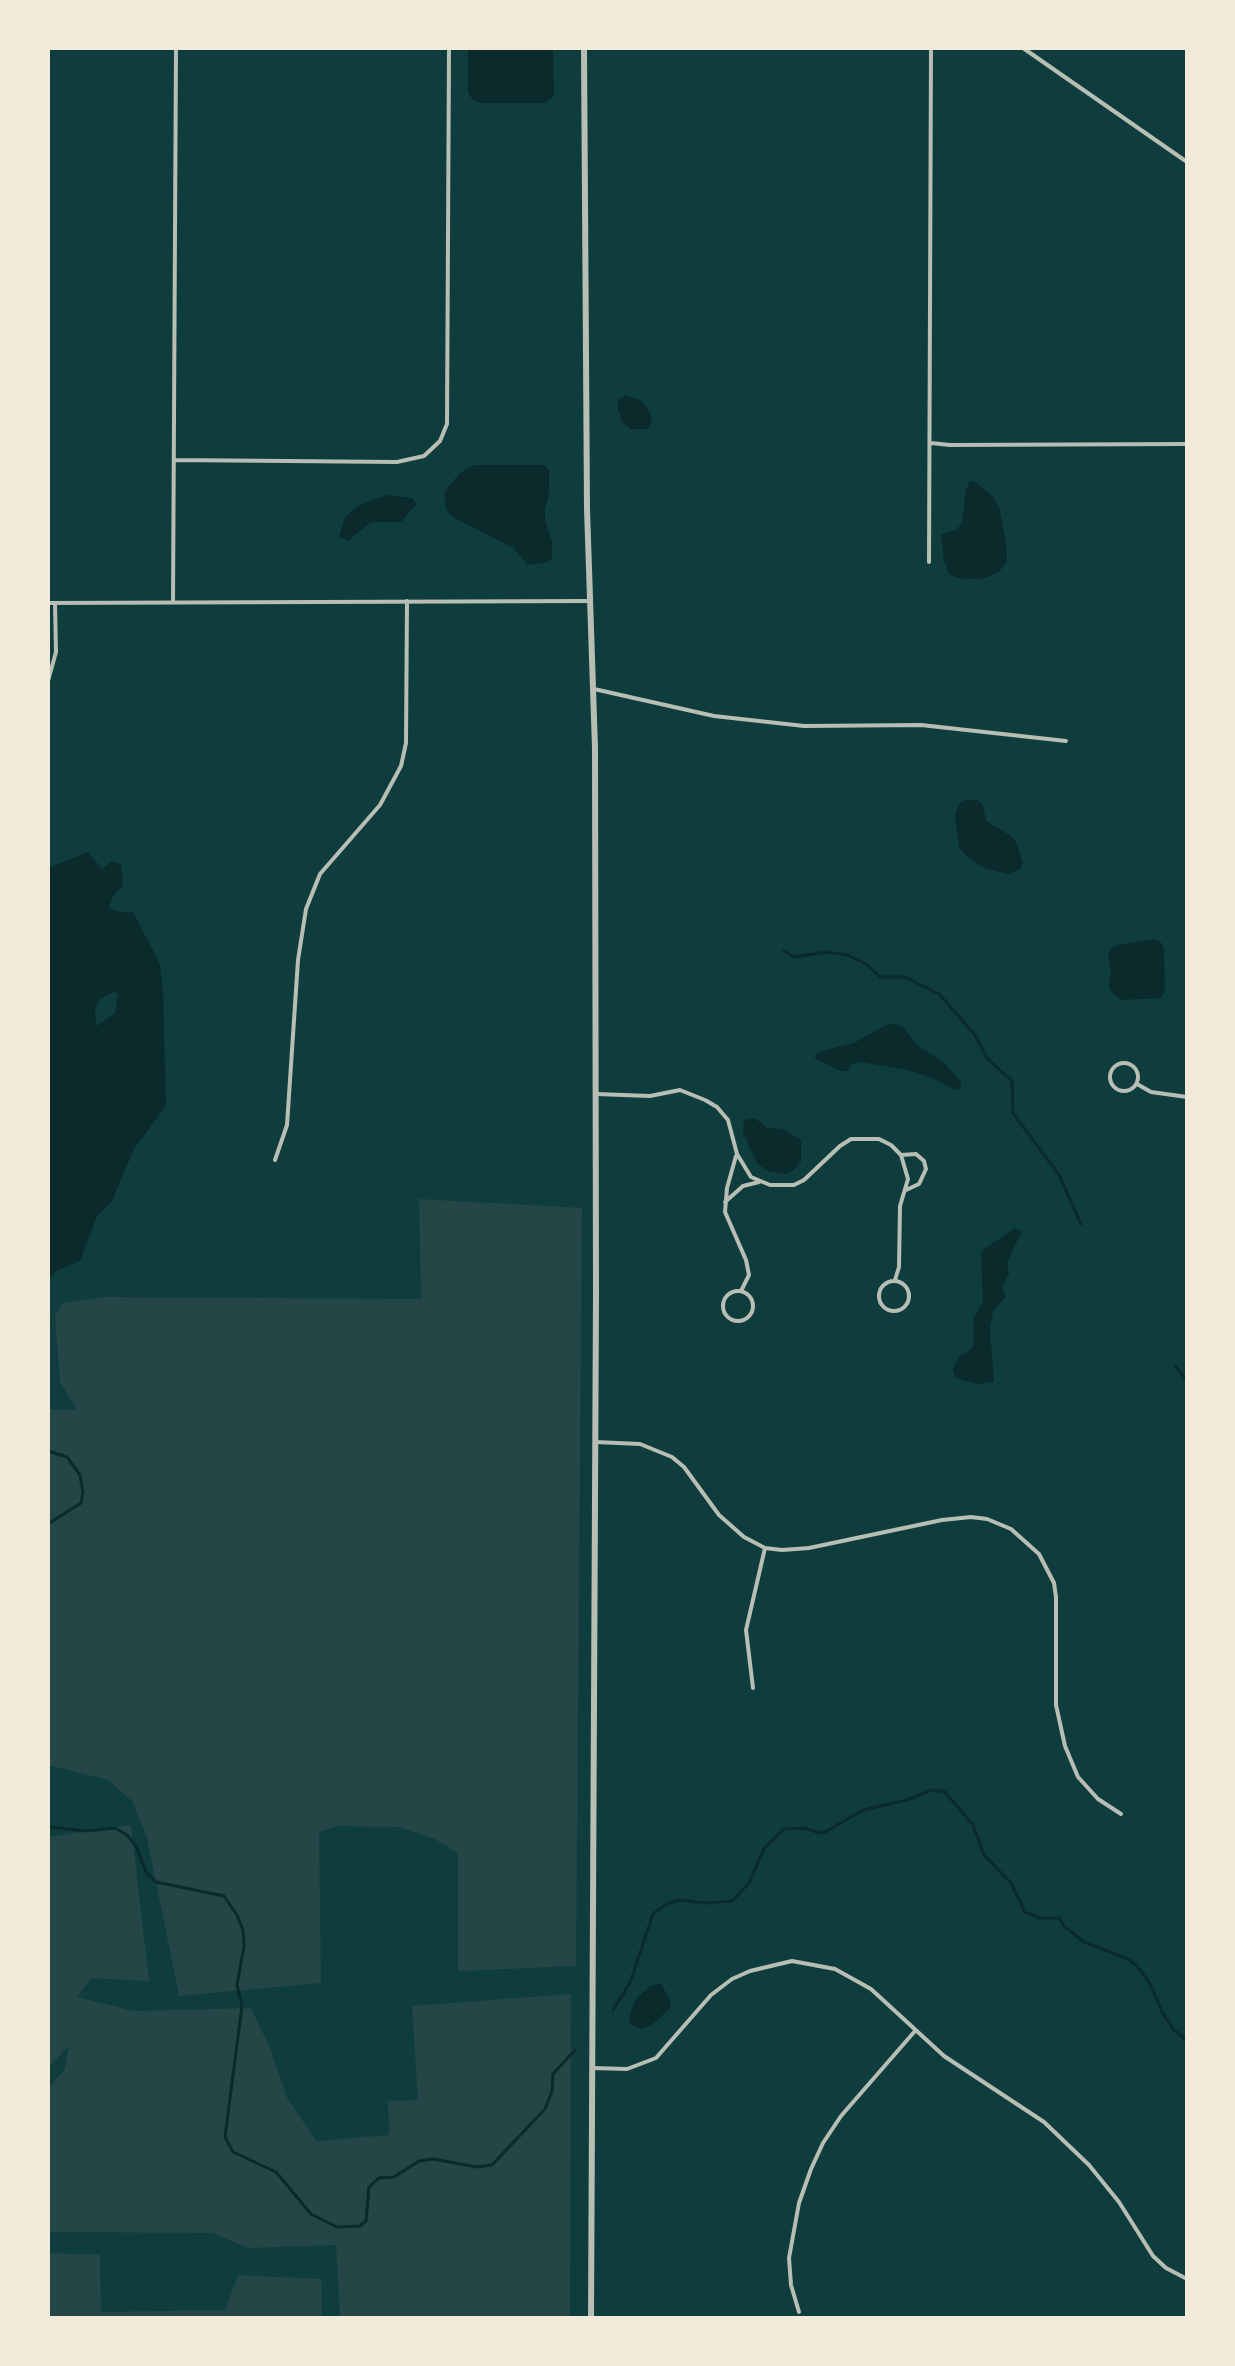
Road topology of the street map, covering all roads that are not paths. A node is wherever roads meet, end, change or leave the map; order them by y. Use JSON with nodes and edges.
{"nodes":[{"id":1,"x":176,"y":48,"type":"edge"},
{"id":2,"x":449,"y":48,"type":"edge"},
{"id":3,"x":584,"y":48,"type":"edge"},
{"id":4,"x":931,"y":48,"type":"edge"},
{"id":5,"x":1023,"y":48,"type":"edge"},
{"id":6,"x":1187,"y":162,"type":"edge"},
{"id":7,"x":931,"y":443,"type":"junction"},
{"id":8,"x":1187,"y":444,"type":"edge"},
{"id":9,"x":174,"y":460,"type":"junction"},
{"id":10,"x":929,"y":562,"type":"dead end"},
{"id":11,"x":407,"y":601,"type":"junction"},
{"id":12,"x":591,"y":601,"type":"junction"},
{"id":13,"x":173,"y":602,"type":"junction"},
{"id":14,"x":48,"y":603,"type":"edge"},
{"id":15,"x":55,"y":603,"type":"junction"},
{"id":16,"x":48,"y":681,"type":"edge"},
{"id":17,"x":594,"y":689,"type":"junction"},
{"id":18,"x":1066,"y":741,"type":"dead end"},
{"id":19,"x":1137,"y":1084,"type":"junction"},
{"id":20,"x":596,"y":1094,"type":"junction"},
{"id":21,"x":1187,"y":1097,"type":"edge"},
{"id":22,"x":737,"y":1154,"type":"junction"},
{"id":23,"x":901,"y":1155,"type":"junction"},
{"id":24,"x":275,"y":1160,"type":"dead end"},
{"id":25,"x":759,"y":1182,"type":"junction"},
{"id":26,"x":904,"y":1191,"type":"junction"},
{"id":27,"x":725,"y":1202,"type":"junction"},
{"id":28,"x":895,"y":1280,"type":"junction"},
{"id":29,"x":741,"y":1291,"type":"junction"},
{"id":30,"x":595,"y":1442,"type":"junction"},
{"id":31,"x":765,"y":1548,"type":"junction"},
{"id":32,"x":753,"y":1688,"type":"dead end"},
{"id":33,"x":1121,"y":1814,"type":"dead end"},
{"id":34,"x":915,"y":2031,"type":"junction"},
{"id":35,"x":592,"y":2068,"type":"junction"},
{"id":36,"x":1187,"y":2279,"type":"edge"},
{"id":37,"x":799,"y":2312,"type":"dead end"},
{"id":38,"x":591,"y":2318,"type":"edge"}],
"edges":[{"from":1,"to":9,"type":"street"},
{"from":2,"to":9,"type":"street"},
{"from":3,"to":12,"type":"street"},
{"from":4,"to":7,"type":"street"},
{"from":5,"to":6,"type":"street"},
{"from":7,"to":8,"type":"street"},
{"from":7,"to":10,"type":"street"},
{"from":9,"to":13,"type":"street"},
{"from":11,"to":12,"type":"street"},
{"from":11,"to":13,"type":"street"},
{"from":11,"to":24,"type":"street"},
{"from":12,"to":17,"type":"street"},
{"from":13,"to":15,"type":"street"},
{"from":14,"to":15,"type":"street"},
{"from":15,"to":16,"type":"street"},
{"from":17,"to":18,"type":"street"},
{"from":17,"to":20,"type":"street"},
{"from":19,"to":19,"type":"street"},
{"from":19,"to":21,"type":"street"},
{"from":20,"to":22,"type":"street"},
{"from":20,"to":30,"type":"street"},
{"from":22,"to":25,"type":"street"},
{"from":22,"to":27,"type":"street"},
{"from":23,"to":25,"type":"street"},
{"from":23,"to":26,"type":"street"},
{"from":23,"to":26,"type":"street"},
{"from":25,"to":27,"type":"street"},
{"from":26,"to":28,"type":"street"},
{"from":27,"to":29,"type":"street"},
{"from":28,"to":28,"type":"street"},
{"from":29,"to":29,"type":"street"},
{"from":30,"to":31,"type":"street"},
{"from":30,"to":35,"type":"street"},
{"from":31,"to":32,"type":"street"},
{"from":31,"to":33,"type":"street"},
{"from":34,"to":35,"type":"street"},
{"from":34,"to":36,"type":"street"},
{"from":34,"to":37,"type":"street"},
{"from":35,"to":38,"type":"street"}]}
